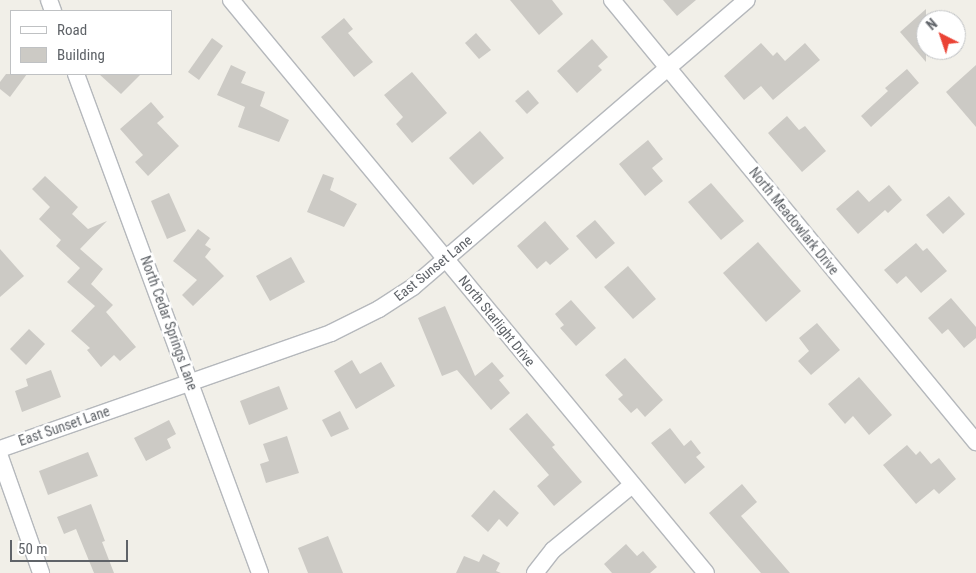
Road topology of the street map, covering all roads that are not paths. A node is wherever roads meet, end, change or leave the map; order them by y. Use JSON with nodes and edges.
{"nodes":[{"id":1,"x":231,"y":0,"type":"edge"},
{"id":2,"x":612,"y":0,"type":"edge"},
{"id":3,"x":747,"y":0,"type":"edge"},
{"id":4,"x":668,"y":68,"type":"junction"},
{"id":5,"x":76,"y":75,"type":"edge"},
{"id":6,"x":446,"y":259,"type":"junction"},
{"id":7,"x":191,"y":382,"type":"junction"},
{"id":8,"x":976,"y":442,"type":"edge"},
{"id":9,"x":0,"y":449,"type":"edge"},
{"id":10,"x":0,"y":457,"type":"edge"},
{"id":11,"x":632,"y":485,"type":"junction"},
{"id":12,"x":41,"y":573,"type":"edge"},
{"id":13,"x":260,"y":573,"type":"edge"},
{"id":14,"x":535,"y":573,"type":"edge"},
{"id":15,"x":706,"y":573,"type":"edge"}],
"edges":[{"from":1,"to":6,"type":"street","name":"North Starlight Drive"},
{"from":2,"to":4,"type":"street","name":"North Meadowlark Drive"},
{"from":3,"to":4,"type":"street","name":"East Sunset Lane"},
{"from":4,"to":6,"type":"street","name":"East Sunset Lane"},
{"from":4,"to":8,"type":"street","name":"North Meadowlark Drive"},
{"from":5,"to":7,"type":"street","name":"North Cedar Springs Lane"},
{"from":6,"to":7,"type":"street","name":"East Sunset Lane"},
{"from":6,"to":11,"type":"street","name":"North Starlight Drive"},
{"from":7,"to":9,"type":"street","name":"East Sunset Lane"},
{"from":7,"to":13,"type":"street","name":"North Cedar Springs Lane"},
{"from":10,"to":12,"type":"street"},
{"from":11,"to":14,"type":"street"},
{"from":11,"to":15,"type":"street","name":"North Starlight Drive"}]}
